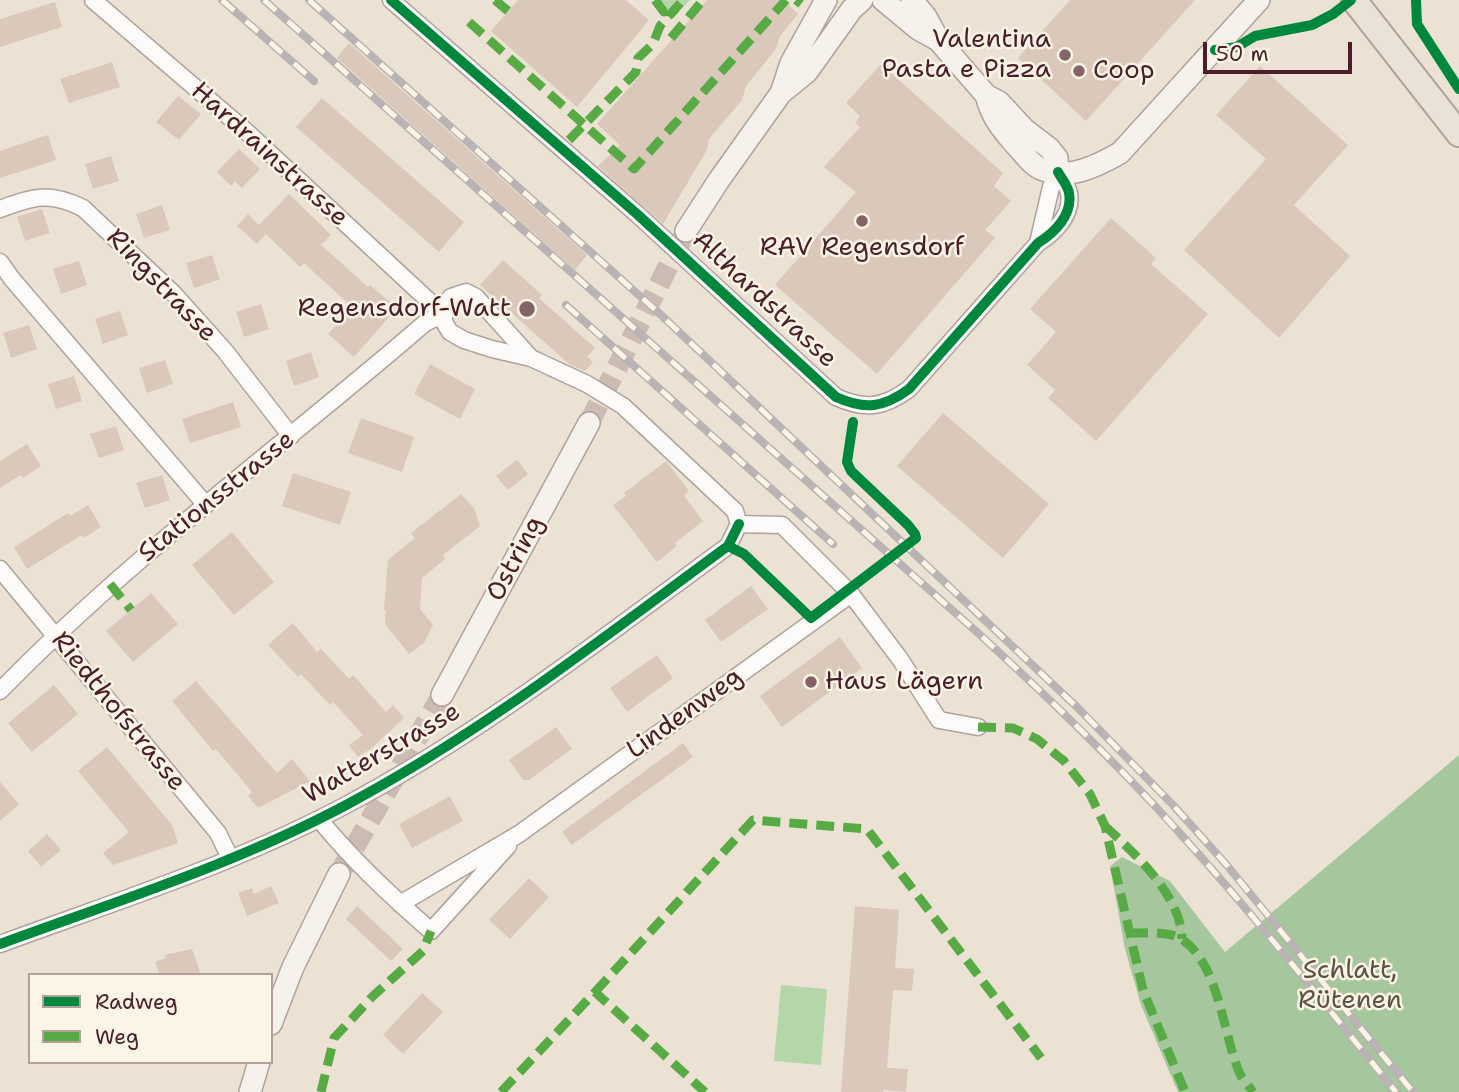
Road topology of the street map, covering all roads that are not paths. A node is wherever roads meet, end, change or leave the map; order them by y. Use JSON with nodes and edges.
{"nodes":[{"id":1,"x":93,"y":0,"type":"edge"},
{"id":2,"x":391,"y":0,"type":"edge"},
{"id":3,"x":826,"y":0,"type":"edge"},
{"id":4,"x":862,"y":0,"type":"edge"},
{"id":5,"x":883,"y":0,"type":"edge"},
{"id":6,"x":912,"y":0,"type":"edge"},
{"id":7,"x":1259,"y":0,"type":"edge"},
{"id":8,"x":1360,"y":4,"type":"edge"},
{"id":9,"x":939,"y":41,"type":"junction"},
{"id":10,"x":781,"y":93,"type":"junction"},
{"id":11,"x":1459,"y":134,"type":"edge"},
{"id":12,"x":1058,"y":172,"type":"junction"},
{"id":13,"x":0,"y":209,"type":"edge"},
{"id":14,"x":686,"y":231,"type":"tunnel mouth"},
{"id":15,"x":0,"y":262,"type":"edge"},
{"id":16,"x":443,"y":314,"type":"junction"},
{"id":17,"x":531,"y":358,"type":"junction"},
{"id":18,"x":589,"y":423,"type":"tunnel mouth"},
{"id":19,"x":291,"y":436,"type":"junction"},
{"id":20,"x":205,"y":505,"type":"junction"},
{"id":21,"x":739,"y":524,"type":"junction"},
{"id":22,"x":0,"y":569,"type":"edge"},
{"id":23,"x":851,"y":594,"type":"junction"},
{"id":24,"x":55,"y":635,"type":"junction"},
{"id":25,"x":0,"y":691,"type":"edge"},
{"id":26,"x":442,"y":695,"type":"tunnel mouth"},
{"id":27,"x":978,"y":727,"type":"dead end"},
{"id":28,"x":319,"y":819,"type":"junction"},
{"id":29,"x":519,"y":834,"type":"junction"},
{"id":30,"x":230,"y":858,"type":"junction"},
{"id":31,"x":340,"y":874,"type":"tunnel mouth"},
{"id":32,"x":400,"y":904,"type":"junction"},
{"id":33,"x":0,"y":944,"type":"edge"},
{"id":34,"x":273,"y":1019,"type":"edge"},
{"id":35,"x":258,"y":1064,"type":"edge"},
{"id":36,"x":250,"y":1092,"type":"edge"}],
"edges":[{"from":1,"to":16,"type":"street","name":"Hardrainstrasse"},
{"from":2,"to":12,"type":"street","name":"Althardstrasse"},
{"from":3,"to":10,"type":"main road"},
{"from":4,"to":10,"type":"main road"},
{"from":5,"to":9,"type":"main road"},
{"from":6,"to":9,"type":"main road"},
{"from":7,"to":12,"type":"main road"},
{"from":8,"to":11,"type":"main road"},
{"from":9,"to":12,"type":"main road"},
{"from":10,"to":14,"type":"main road"},
{"from":13,"to":19,"type":"street","name":"Ringstrasse"},
{"from":15,"to":20,"type":"street"},
{"from":16,"to":17,"type":"street","name":"Hardrainstrasse"},
{"from":16,"to":17,"type":"street","name":"Hardrainstrasse"},
{"from":16,"to":19,"type":"street","name":"Stationsstrasse"},
{"from":17,"to":21,"type":"street","name":"Hardrainstrasse"},
{"from":18,"to":26,"type":"main road","name":"Ostring"},
{"from":19,"to":20,"type":"street","name":"Stationsstrasse"},
{"from":20,"to":24,"type":"street","name":"Stationsstrasse"},
{"from":21,"to":23,"type":"street"},
{"from":21,"to":28,"type":"street","name":"Watterstrasse"},
{"from":22,"to":24,"type":"street","name":"Riedthofstrasse"},
{"from":23,"to":27,"type":"street"},
{"from":23,"to":29,"type":"street","name":"Lindenweg"},
{"from":24,"to":25,"type":"street","name":"Stationsstrasse"},
{"from":24,"to":30,"type":"street","name":"Riedthofstrasse"},
{"from":28,"to":30,"type":"street","name":"Watterstrasse"},
{"from":28,"to":32,"type":"street"},
{"from":29,"to":32,"type":"street","name":"Lindenweg"},
{"from":29,"to":32,"type":"street","name":"Lindenweg"},
{"from":30,"to":33,"type":"street","name":"Watterstrasse"},
{"from":31,"to":34,"type":"main road"},
{"from":35,"to":36,"type":"main road"}]}
